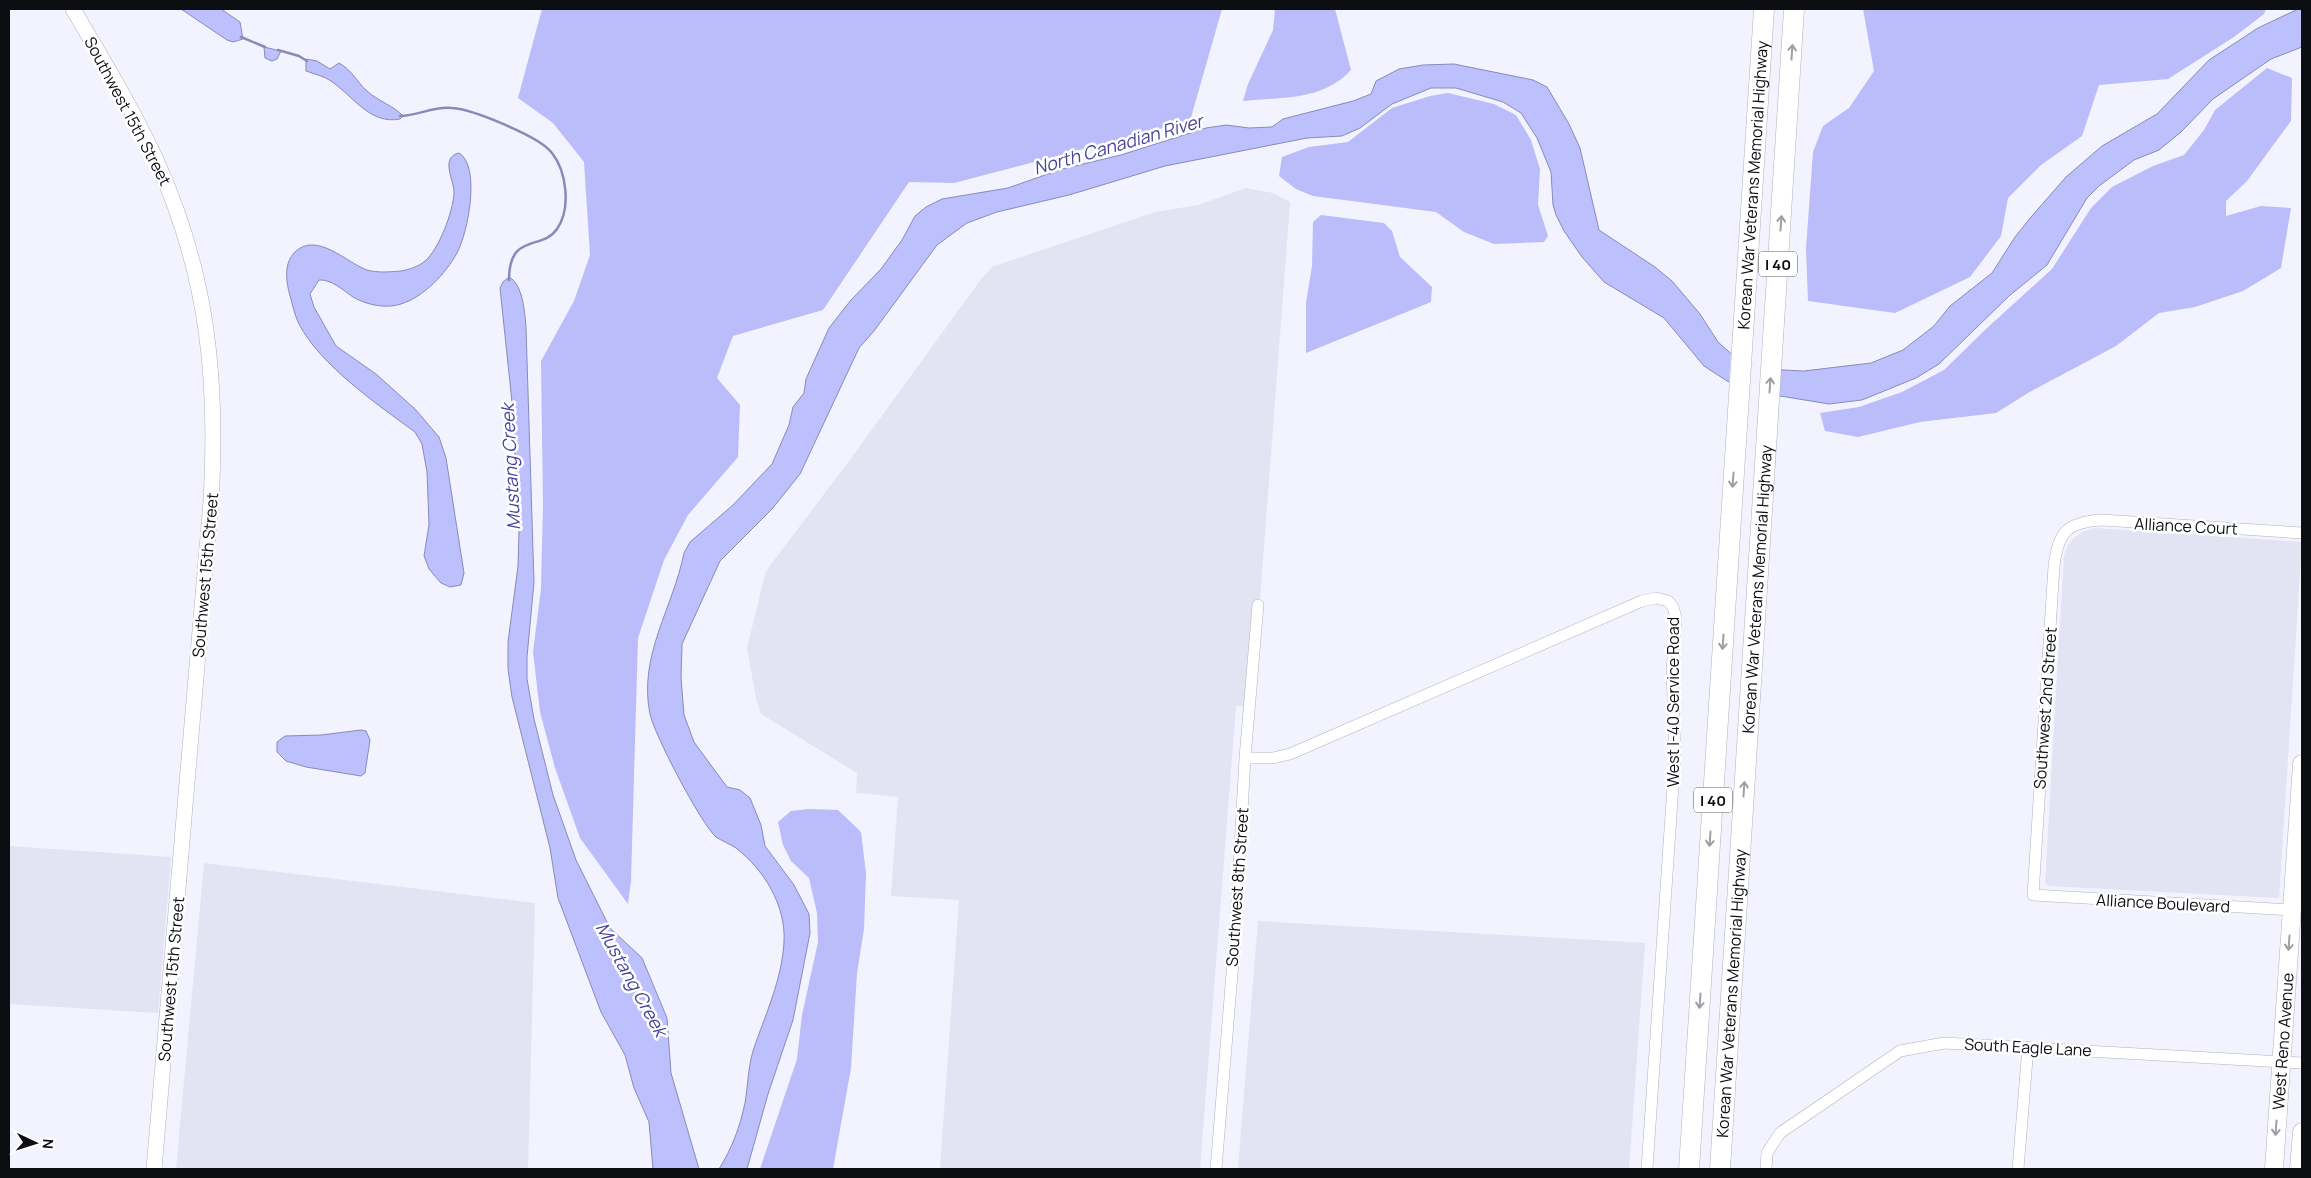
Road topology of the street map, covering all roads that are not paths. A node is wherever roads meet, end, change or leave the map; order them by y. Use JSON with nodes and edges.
{"nodes":[{"id":1,"x":73,"y":9,"type":"edge"},
{"id":2,"x":1764,"y":9,"type":"edge"},
{"id":3,"x":1794,"y":9,"type":"edge"},
{"id":4,"x":2071,"y":527,"type":"joint"},
{"id":5,"x":2302,"y":533,"type":"edge"},
{"id":6,"x":1258,"y":605,"type":"dead end"},
{"id":7,"x":1245,"y":758,"type":"junction"},
{"id":8,"x":2302,"y":764,"type":"edge"},
{"id":9,"x":2033,"y":896,"type":"joint"},
{"id":10,"x":2292,"y":910,"type":"junction"},
{"id":11,"x":2295,"y":977,"type":"edge"},
{"id":12,"x":2028,"y":1047,"type":"junction"},
{"id":13,"x":2281,"y":1062,"type":"junction"},
{"id":14,"x":2302,"y":1064,"type":"edge"},
{"id":15,"x":2302,"y":1132,"type":"edge"},
{"id":16,"x":154,"y":1169,"type":"edge"},
{"id":17,"x":1216,"y":1169,"type":"edge"},
{"id":18,"x":1647,"y":1169,"type":"edge"},
{"id":19,"x":1689,"y":1169,"type":"edge"},
{"id":20,"x":1720,"y":1169,"type":"edge"},
{"id":21,"x":1766,"y":1169,"type":"edge"},
{"id":22,"x":2018,"y":1169,"type":"edge"},
{"id":23,"x":2274,"y":1169,"type":"edge"},
{"id":24,"x":2299,"y":1169,"type":"edge"}],
"edges":[{"from":1,"to":16,"type":"main road","name":"Southwest 15th Street"},
{"from":2,"to":19,"type":"highway","name":"Korean War Veterans Memorial Highway","number":"I 40","one_way":true},
{"from":20,"to":3,"type":"highway","name":"Korean War Veterans Memorial Highway","number":"I 40","one_way":true},
{"from":4,"to":5,"type":"street","name":"Alliance Court"},
{"from":4,"to":9,"type":"street","name":"Southwest 2nd Street"},
{"from":6,"to":7,"type":"street","name":"Southwest 8th Street"},
{"from":7,"to":17,"type":"street","name":"Southwest 8th Street"},
{"from":7,"to":18,"type":"street","name":"West I-40 Service Road"},
{"from":8,"to":10,"type":"main road","name":"West Reno Avenue"},
{"from":9,"to":10,"type":"street","name":"Alliance Boulevard"},
{"from":10,"to":11,"type":"main road","name":"West Reno Avenue","one_way":true},
{"from":11,"to":13,"type":"main road","name":"West Reno Avenue"},
{"from":12,"to":13,"type":"street","name":"South Eagle Lane"},
{"from":12,"to":21,"type":"street","name":"South Eagle Lane"},
{"from":12,"to":22,"type":"street"},
{"from":13,"to":14,"type":"street","name":"South Eagle Lane"},
{"from":13,"to":23,"type":"main road","name":"West Reno Avenue","one_way":true},
{"from":15,"to":24,"type":"main road"}]}
